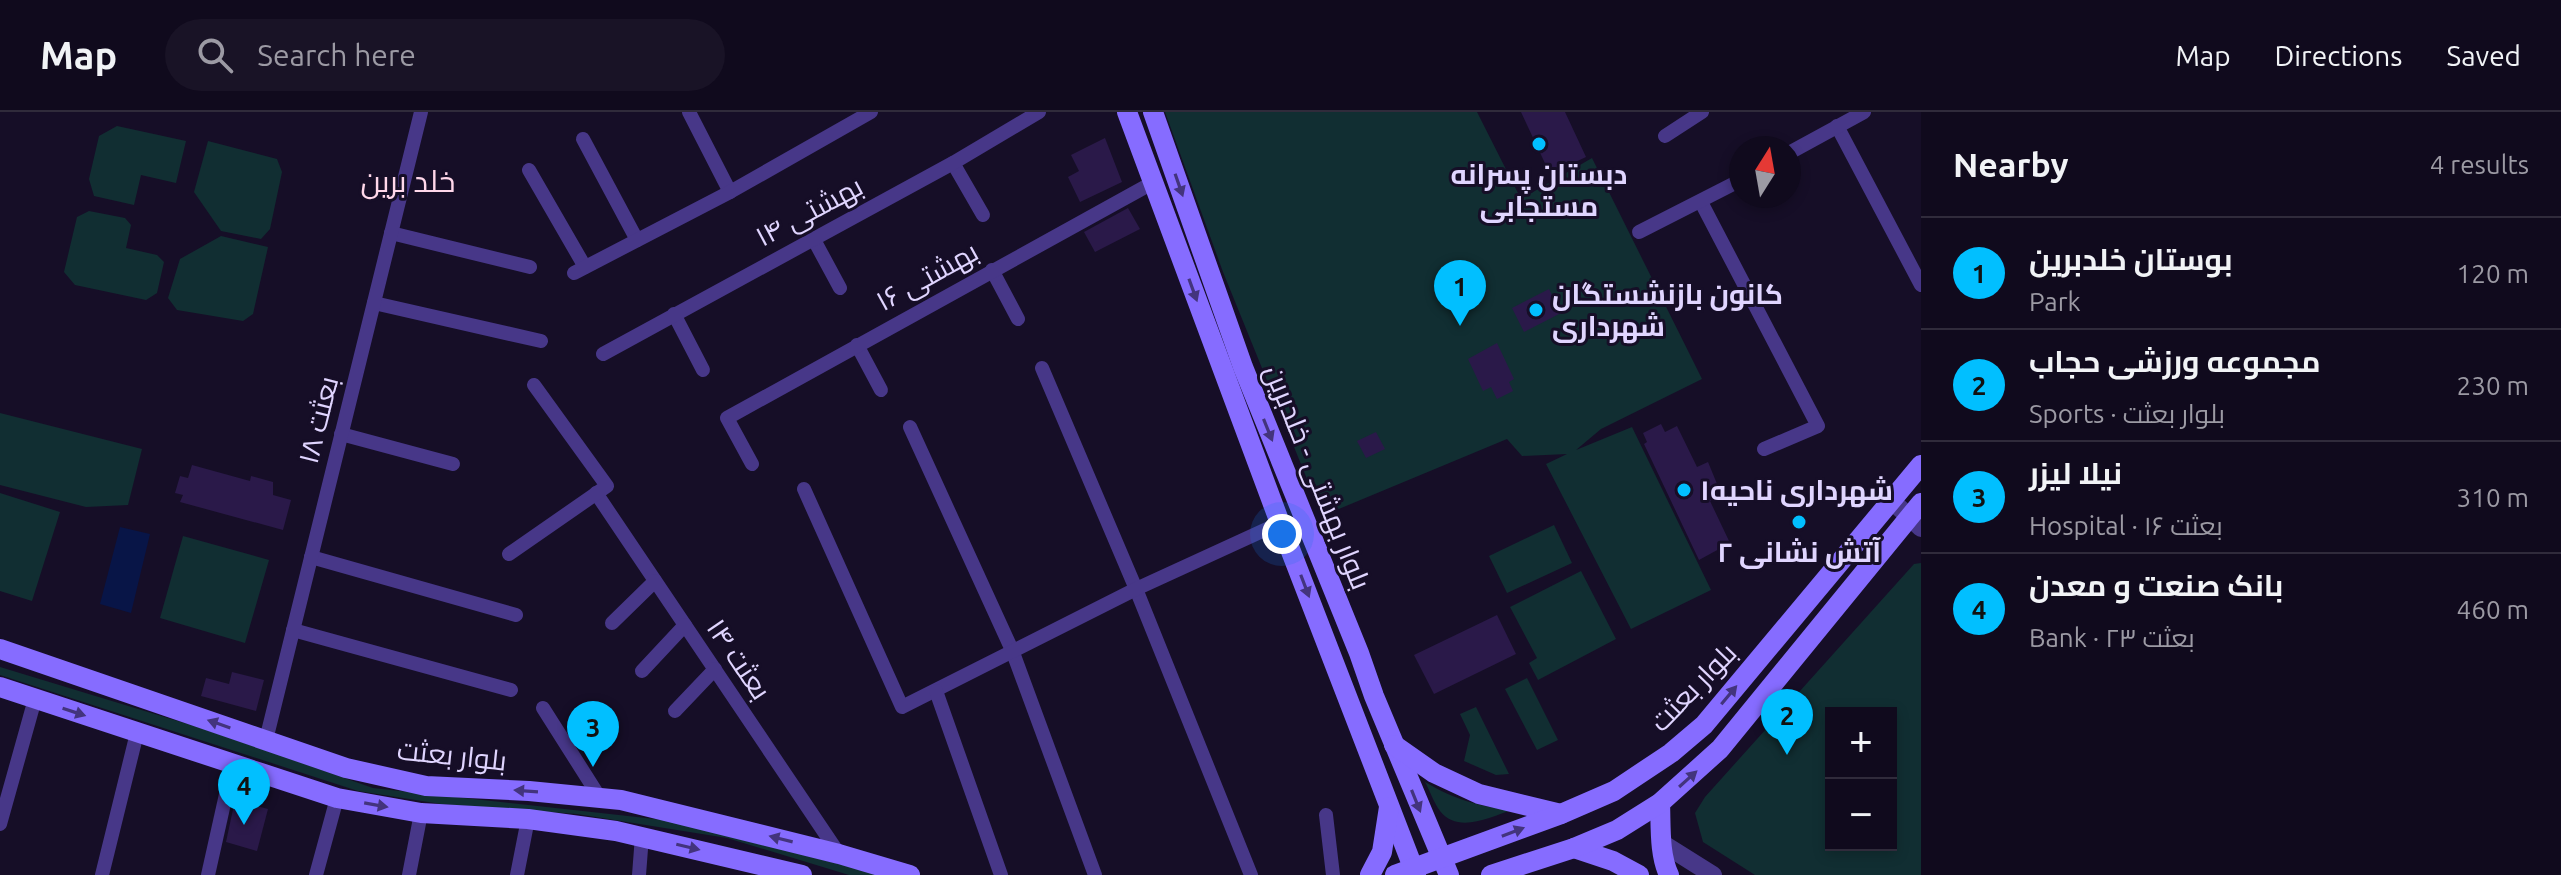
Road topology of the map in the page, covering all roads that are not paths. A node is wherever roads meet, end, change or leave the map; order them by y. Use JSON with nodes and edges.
{"nodes":[{"id":1,"x":421,"y":112,"type":"edge"},
{"id":2,"x":689,"y":112,"type":"edge"},
{"id":3,"x":871,"y":112,"type":"edge"},
{"id":4,"x":1039,"y":112,"type":"edge"},
{"id":5,"x":1127,"y":112,"type":"edge"},
{"id":6,"x":1153,"y":112,"type":"edge"},
{"id":7,"x":1702,"y":112,"type":"edge"},
{"id":8,"x":1864,"y":112,"type":"edge"},
{"id":9,"x":1837,"y":126,"type":"junction"},
{"id":10,"x":1665,"y":136,"type":"dead end"},
{"id":11,"x":583,"y":139,"type":"dead end"},
{"id":12,"x":1801,"y":146,"type":"edge"},
{"id":13,"x":953,"y":163,"type":"junction"},
{"id":14,"x":529,"y":170,"type":"dead end"},
{"id":15,"x":1154,"y":182,"type":"junction"},
{"id":16,"x":1729,"y":187,"type":"edge"},
{"id":17,"x":730,"y":192,"type":"junction"},
{"id":18,"x":1701,"y":202,"type":"junction"},
{"id":19,"x":983,"y":215,"type":"dead end"},
{"id":20,"x":1639,"y":232,"type":"dead end"},
{"id":21,"x":391,"y":233,"type":"junction"},
{"id":22,"x":813,"y":238,"type":"junction"},
{"id":23,"x":637,"y":240,"type":"junction"},
{"id":24,"x":530,"y":267,"type":"dead end"},
{"id":25,"x":992,"y":270,"type":"junction"},
{"id":26,"x":1921,"y":285,"type":"edge"},
{"id":27,"x":840,"y":288,"type":"dead end"},
{"id":28,"x":374,"y":303,"type":"junction"},
{"id":29,"x":674,"y":314,"type":"junction"},
{"id":30,"x":1018,"y":319,"type":"dead end"},
{"id":31,"x":541,"y":341,"type":"dead end"},
{"id":32,"x":857,"y":345,"type":"junction"},
{"id":33,"x":603,"y":354,"type":"dead end"},
{"id":34,"x":1042,"y":368,"type":"dead end"},
{"id":35,"x":703,"y":370,"type":"dead end"},
{"id":36,"x":534,"y":385,"type":"dead end"},
{"id":37,"x":881,"y":390,"type":"dead end"},
{"id":38,"x":910,"y":427,"type":"dead end"},
{"id":39,"x":341,"y":434,"type":"junction"},
{"id":40,"x":1764,"y":449,"type":"dead end"},
{"id":41,"x":453,"y":464,"type":"dead end"},
{"id":42,"x":752,"y":464,"type":"dead end"},
{"id":43,"x":1921,"y":465,"type":"edge"},
{"id":44,"x":804,"y":489,"type":"dead end"},
{"id":45,"x":596,"y":493,"type":"junction"},
{"id":46,"x":1891,"y":500,"type":"junction"},
{"id":47,"x":1917,"y":516,"type":"edge"},
{"id":48,"x":1280,"y":523,"type":"junction"},
{"id":49,"x":509,"y":554,"type":"dead end"},
{"id":50,"x":311,"y":557,"type":"junction"},
{"id":51,"x":655,"y":581,"type":"junction"},
{"id":52,"x":1136,"y":589,"type":"junction"},
{"id":53,"x":516,"y":615,"type":"dead end"},
{"id":54,"x":612,"y":623,"type":"dead end"},
{"id":55,"x":685,"y":625,"type":"junction"},
{"id":56,"x":293,"y":630,"type":"junction"},
{"id":57,"x":0,"y":649,"type":"edge"},
{"id":58,"x":1012,"y":650,"type":"junction"},
{"id":59,"x":715,"y":669,"type":"junction"},
{"id":60,"x":642,"y":671,"type":"dead end"},
{"id":61,"x":0,"y":687,"type":"edge"},
{"id":62,"x":511,"y":690,"type":"dead end"},
{"id":63,"x":936,"y":691,"type":"junction"},
{"id":64,"x":1374,"y":696,"type":"junction"},
{"id":65,"x":35,"y":699,"type":"junction"},
{"id":66,"x":1352,"y":705,"type":"junction"},
{"id":67,"x":543,"y":708,"type":"dead end"},
{"id":68,"x":675,"y":711,"type":"dead end"},
{"id":69,"x":137,"y":733,"type":"junction"},
{"id":70,"x":266,"y":740,"type":"junction"},
{"id":71,"x":1394,"y":745,"type":"junction"},
{"id":72,"x":233,"y":763,"type":"junction"},
{"id":73,"x":6,"y":775,"type":"edge"},
{"id":74,"x":337,"y":798,"type":"junction"},
{"id":75,"x":600,"y":798,"type":"junction"},
{"id":76,"x":1390,"y":803,"type":"junction"},
{"id":77,"x":1660,"y":803,"type":"junction"},
{"id":78,"x":648,"y":806,"type":"junction"},
{"id":79,"x":421,"y":813,"type":"junction"},
{"id":80,"x":1561,"y":814,"type":"junction"},
{"id":81,"x":1326,"y":815,"type":"dead end"},
{"id":82,"x":528,"y":819,"type":"junction"},
{"id":83,"x":0,"y":824,"type":"edge"},
{"id":84,"x":642,"y":836,"type":"junction"},
{"id":85,"x":1662,"y":843,"type":"junction"},
{"id":86,"x":1574,"y":848,"type":"junction"},
{"id":87,"x":839,"y":854,"type":"junction"},
{"id":88,"x":1444,"y":867,"type":"edge"},
{"id":89,"x":1510,"y":871,"type":"edge"},
{"id":90,"x":1667,"y":871,"type":"edge"},
{"id":91,"x":1408,"y":873,"type":"edge"},
{"id":92,"x":102,"y":875,"type":"edge"},
{"id":93,"x":208,"y":875,"type":"edge"},
{"id":94,"x":316,"y":875,"type":"edge"},
{"id":95,"x":409,"y":875,"type":"edge"},
{"id":96,"x":517,"y":875,"type":"edge"},
{"id":97,"x":639,"y":875,"type":"edge"},
{"id":98,"x":802,"y":875,"type":"edge"},
{"id":99,"x":910,"y":875,"type":"edge"},
{"id":100,"x":1001,"y":875,"type":"edge"},
{"id":101,"x":1095,"y":875,"type":"edge"},
{"id":102,"x":1251,"y":875,"type":"edge"},
{"id":103,"x":1333,"y":875,"type":"edge"},
{"id":104,"x":1370,"y":875,"type":"edge"},
{"id":105,"x":1491,"y":875,"type":"edge"},
{"id":106,"x":1639,"y":875,"type":"edge"},
{"id":107,"x":1646,"y":875,"type":"edge"},
{"id":108,"x":1713,"y":875,"type":"edge"}],
"edges":[{"from":1,"to":21,"type":"street","name":"بعثت ۱۸"},
{"from":2,"to":17,"type":"street"},
{"from":3,"to":17,"type":"street"},
{"from":4,"to":13,"type":"street","name":"۱۴ بهشتی"},
{"from":5,"to":15,"type":"main road","name":"بلوار بهشتی - خلدبرین"},
{"from":6,"to":64,"type":"main road","name":"بلوار بهشتی - خلدبرین","one_way":true},
{"from":7,"to":10,"type":"street"},
{"from":8,"to":9,"type":"street"},
{"from":9,"to":12,"type":"street"},
{"from":9,"to":26,"type":"street"},
{"from":11,"to":23,"type":"street"},
{"from":13,"to":19,"type":"street"},
{"from":13,"to":22,"type":"street","name":"۱۴ بهشتی"},
{"from":14,"to":23,"type":"street"},
{"from":15,"to":25,"type":"street","name":"۱۶ بهشتی"},
{"from":15,"to":48,"type":"main road","name":"بلوار بهشتی - خلدبرین","one_way":true},
{"from":16,"to":18,"type":"street"},
{"from":17,"to":23,"type":"street"},
{"from":18,"to":20,"type":"street"},
{"from":18,"to":40,"type":"street"},
{"from":21,"to":24,"type":"street"},
{"from":21,"to":28,"type":"street","name":"بعثت ۱۸"},
{"from":22,"to":27,"type":"street"},
{"from":22,"to":29,"type":"street","name":"۱۴ بهشتی"},
{"from":25,"to":30,"type":"street"},
{"from":25,"to":32,"type":"street","name":"۱۶ بهشتی"},
{"from":28,"to":31,"type":"street"},
{"from":28,"to":39,"type":"street","name":"بعثت ۱۸"},
{"from":29,"to":33,"type":"street","name":"۱۴ بهشتی"},
{"from":29,"to":35,"type":"street"},
{"from":32,"to":37,"type":"street"},
{"from":32,"to":42,"type":"street","name":"۱۶ بهشتی"},
{"from":34,"to":52,"type":"street"},
{"from":36,"to":45,"type":"street"},
{"from":38,"to":58,"type":"street"},
{"from":39,"to":41,"type":"street"},
{"from":39,"to":50,"type":"street","name":"بعثت ۱۸"},
{"from":43,"to":46,"type":"main road","name":"بلوار بعثت"},
{"from":44,"to":63,"type":"street"},
{"from":45,"to":49,"type":"street"},
{"from":45,"to":51,"type":"street","name":"بعثت ۱۴"},
{"from":46,"to":47,"type":"street"},
{"from":80,"to":46,"type":"main road","name":"بلوار بعثت","one_way":true},
{"from":77,"to":47,"type":"main road","name":"بلوار بعثت","one_way":true},
{"from":48,"to":52,"type":"street"},
{"from":48,"to":66,"type":"main road","name":"بلوار بهشتی - خلدبرین","one_way":true},
{"from":50,"to":53,"type":"street"},
{"from":50,"to":56,"type":"street","name":"بعثت ۱۸"},
{"from":51,"to":54,"type":"street"},
{"from":51,"to":55,"type":"street","name":"بعثت ۱۴"},
{"from":52,"to":58,"type":"street"},
{"from":52,"to":102,"type":"street"},
{"from":55,"to":59,"type":"street","name":"بعثت ۱۴"},
{"from":55,"to":60,"type":"street"},
{"from":56,"to":62,"type":"street"},
{"from":56,"to":70,"type":"street","name":"بعثت ۱۸"},
{"from":70,"to":57,"type":"main road","name":"بلوار بعثت","one_way":true},
{"from":58,"to":63,"type":"street"},
{"from":58,"to":101,"type":"street"},
{"from":59,"to":68,"type":"street"},
{"from":59,"to":87,"type":"street","name":"بعثت ۱۴"},
{"from":61,"to":65,"type":"main road","name":"بلوار بعثت"},
{"from":63,"to":100,"type":"street"},
{"from":64,"to":66,"type":"main road"},
{"from":64,"to":71,"type":"main road","name":"بلوار بهشتی - خلدبرین"},
{"from":65,"to":69,"type":"main road","name":"بلوار بعثت","one_way":true},
{"from":65,"to":73,"type":"street"},
{"from":66,"to":76,"type":"main road","name":"بلوار بهشتی - خلدبرین"},
{"from":67,"to":75,"type":"street"},
{"from":69,"to":72,"type":"main road","name":"بلوار بعثت"},
{"from":69,"to":92,"type":"street"},
{"from":75,"to":70,"type":"main road","name":"بلوار بعثت","one_way":true},
{"from":71,"to":80,"type":"main road"},
{"from":71,"to":88,"type":"main road","name":"بلوار بهشتی - خلدبرین","one_way":true},
{"from":72,"to":74,"type":"main road","name":"بلوار بعثت"},
{"from":72,"to":93,"type":"street"},
{"from":73,"to":83,"type":"street"},
{"from":74,"to":79,"type":"main road","name":"بلوار بعثت","one_way":true},
{"from":74,"to":94,"type":"street"},
{"from":75,"to":78,"type":"main road","name":"بلوار بعثت"},
{"from":76,"to":91,"type":"main road","name":"بلوار بهشتی - خلدبرین"},
{"from":76,"to":104,"type":"main road"},
{"from":77,"to":85,"type":"main road"},
{"from":77,"to":86,"type":"main road","name":"بلوار بعثت"},
{"from":78,"to":84,"type":"main road"},
{"from":87,"to":78,"type":"main road","name":"بلوار بعثت","one_way":true},
{"from":79,"to":82,"type":"main road","name":"بلوار بعثت"},
{"from":79,"to":95,"type":"street"},
{"from":88,"to":80,"type":"main road","name":"بلوار بعثت","one_way":true},
{"from":81,"to":103,"type":"street"},
{"from":82,"to":84,"type":"main road","name":"بلوار بعثت"},
{"from":82,"to":96,"type":"street"},
{"from":84,"to":97,"type":"street"},
{"from":84,"to":98,"type":"main road","name":"بلوار بعثت","one_way":true},
{"from":85,"to":90,"type":"main road"},
{"from":85,"to":108,"type":"street"},
{"from":86,"to":89,"type":"main road","name":"بلوار بعثت"},
{"from":86,"to":106,"type":"main road"},
{"from":87,"to":99,"type":"main road","name":"بلوار بعثت"},
{"from":88,"to":91,"type":"main road","name":"بلوار بعثت"},
{"from":89,"to":105,"type":"main road","name":"بلوار بعثت"},
{"from":90,"to":107,"type":"main road"}]}
